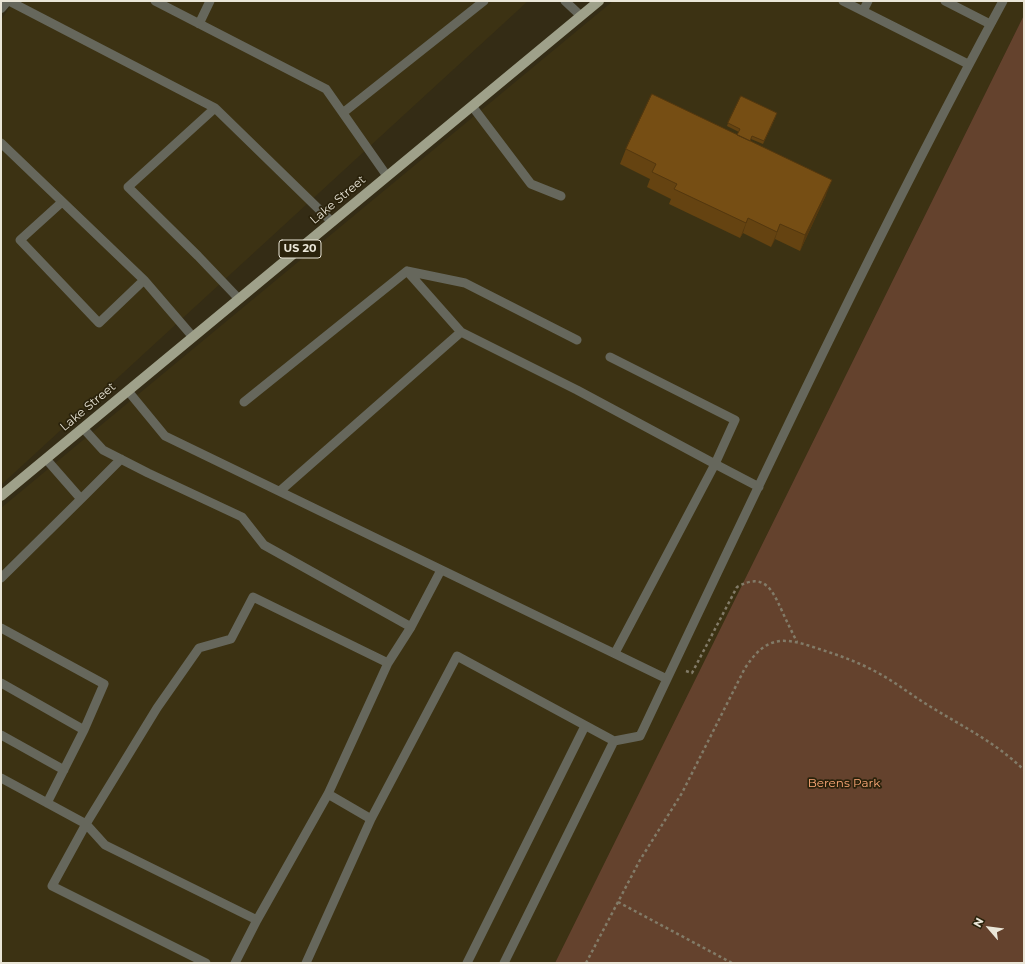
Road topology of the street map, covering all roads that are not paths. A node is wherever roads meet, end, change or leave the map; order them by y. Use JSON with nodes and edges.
{"nodes":[{"id":1,"x":8,"y":1,"type":"edge"},
{"id":2,"x":155,"y":1,"type":"edge"},
{"id":3,"x":210,"y":1,"type":"edge"},
{"id":4,"x":484,"y":1,"type":"edge"},
{"id":5,"x":566,"y":1,"type":"edge"},
{"id":6,"x":599,"y":1,"type":"edge"},
{"id":7,"x":843,"y":1,"type":"edge"},
{"id":8,"x":868,"y":1,"type":"edge"},
{"id":9,"x":944,"y":1,"type":"edge"},
{"id":10,"x":1003,"y":1,"type":"edge"},
{"id":11,"x":1,"y":8,"type":"edge"},
{"id":12,"x":863,"y":11,"type":"junction"},
{"id":13,"x":581,"y":16,"type":"junction"},
{"id":14,"x":199,"y":24,"type":"junction"},
{"id":15,"x":990,"y":24,"type":"junction"},
{"id":16,"x":968,"y":64,"type":"junction"},
{"id":17,"x":472,"y":106,"type":"junction"},
{"id":18,"x":215,"y":108,"type":"junction"},
{"id":19,"x":344,"y":112,"type":"junction"},
{"id":20,"x":1,"y":143,"type":"edge"},
{"id":21,"x":387,"y":176,"type":"junction"},
{"id":22,"x":561,"y":196,"type":"dead end"},
{"id":23,"x":62,"y":202,"type":"junction"},
{"id":24,"x":332,"y":222,"type":"junction"},
{"id":25,"x":406,"y":271,"type":"junction"},
{"id":26,"x":144,"y":280,"type":"junction"},
{"id":27,"x":239,"y":299,"type":"junction"},
{"id":28,"x":461,"y":332,"type":"junction"},
{"id":29,"x":193,"y":337,"type":"junction"},
{"id":30,"x":577,"y":340,"type":"dead end"},
{"id":31,"x":610,"y":357,"type":"dead end"},
{"id":32,"x":128,"y":391,"type":"junction"},
{"id":33,"x":244,"y":402,"type":"dead end"},
{"id":34,"x":83,"y":428,"type":"junction"},
{"id":35,"x":46,"y":459,"type":"junction"},
{"id":36,"x":121,"y":460,"type":"junction"},
{"id":37,"x":715,"y":464,"type":"junction"},
{"id":38,"x":759,"y":487,"type":"junction"},
{"id":39,"x":280,"y":492,"type":"junction"},
{"id":40,"x":1,"y":496,"type":"edge"},
{"id":41,"x":81,"y":499,"type":"junction"},
{"id":42,"x":441,"y":570,"type":"junction"},
{"id":43,"x":1,"y":578,"type":"edge"},
{"id":44,"x":411,"y":627,"type":"junction"},
{"id":45,"x":1,"y":628,"type":"edge"},
{"id":46,"x":615,"y":654,"type":"junction"},
{"id":47,"x":388,"y":663,"type":"junction"},
{"id":48,"x":667,"y":679,"type":"junction"},
{"id":49,"x":1,"y":683,"type":"edge"},
{"id":50,"x":585,"y":726,"type":"junction"},
{"id":51,"x":84,"y":730,"type":"junction"},
{"id":52,"x":1,"y":735,"type":"edge"},
{"id":53,"x":614,"y":741,"type":"junction"},
{"id":54,"x":64,"y":770,"type":"junction"},
{"id":55,"x":1,"y":778,"type":"edge"},
{"id":56,"x":328,"y":794,"type":"junction"},
{"id":57,"x":47,"y":803,"type":"junction"},
{"id":58,"x":371,"y":819,"type":"junction"},
{"id":59,"x":86,"y":824,"type":"junction"},
{"id":60,"x":257,"y":920,"type":"junction"},
{"id":61,"x":206,"y":963,"type":"edge"},
{"id":62,"x":235,"y":963,"type":"edge"},
{"id":63,"x":306,"y":963,"type":"edge"},
{"id":64,"x":467,"y":963,"type":"edge"},
{"id":65,"x":504,"y":963,"type":"edge"}],
"edges":[{"from":1,"to":11,"type":"street"},
{"from":1,"to":18,"type":"lane"},
{"from":2,"to":14,"type":"lane"},
{"from":3,"to":14,"type":"lane"},
{"from":4,"to":19,"type":"lane"},
{"from":5,"to":13,"type":"lane"},
{"from":6,"to":13,"type":"main road","name":"Lake Street","number":"US 20"},
{"from":7,"to":12,"type":"lane"},
{"from":8,"to":12,"type":"lane"},
{"from":9,"to":15,"type":"lane"},
{"from":10,"to":15,"type":"lane"},
{"from":12,"to":16,"type":"lane"},
{"from":13,"to":17,"type":"main road","name":"Lake Street","number":"US 20"},
{"from":14,"to":19,"type":"lane"},
{"from":15,"to":16,"type":"lane"},
{"from":16,"to":38,"type":"lane"},
{"from":17,"to":21,"type":"main road","name":"Lake Street","number":"US 20"},
{"from":17,"to":22,"type":"lane"},
{"from":18,"to":24,"type":"lane"},
{"from":18,"to":27,"type":"lane"},
{"from":19,"to":21,"type":"lane"},
{"from":20,"to":23,"type":"lane"},
{"from":21,"to":24,"type":"main road","name":"Lake Street","number":"US 20"},
{"from":23,"to":26,"type":"lane"},
{"from":23,"to":26,"type":"lane"},
{"from":24,"to":27,"type":"main road","name":"Lake Street","number":"US 20"},
{"from":25,"to":28,"type":"lane"},
{"from":25,"to":30,"type":"lane"},
{"from":25,"to":33,"type":"lane"},
{"from":26,"to":29,"type":"lane"},
{"from":27,"to":29,"type":"main road","name":"Lake Street","number":"US 20"},
{"from":28,"to":37,"type":"lane"},
{"from":28,"to":39,"type":"lane"},
{"from":29,"to":32,"type":"main road","name":"Lake Street","number":"US 20"},
{"from":31,"to":37,"type":"lane"},
{"from":32,"to":34,"type":"main road","name":"Lake Street","number":"US 20"},
{"from":32,"to":39,"type":"lane"},
{"from":34,"to":35,"type":"main road","name":"Lake Street","number":"US 20"},
{"from":34,"to":36,"type":"lane"},
{"from":35,"to":40,"type":"main road","name":"Lake Street","number":"US 20"},
{"from":35,"to":41,"type":"lane"},
{"from":36,"to":41,"type":"lane"},
{"from":36,"to":44,"type":"lane"},
{"from":37,"to":38,"type":"lane"},
{"from":37,"to":46,"type":"lane"},
{"from":38,"to":48,"type":"lane"},
{"from":39,"to":42,"type":"lane"},
{"from":41,"to":43,"type":"lane"},
{"from":42,"to":44,"type":"lane"},
{"from":42,"to":46,"type":"lane"},
{"from":44,"to":47,"type":"lane"},
{"from":45,"to":51,"type":"lane"},
{"from":46,"to":48,"type":"lane"},
{"from":47,"to":56,"type":"lane"},
{"from":47,"to":59,"type":"lane"},
{"from":48,"to":53,"type":"lane"},
{"from":49,"to":51,"type":"lane"},
{"from":50,"to":53,"type":"lane"},
{"from":50,"to":58,"type":"lane"},
{"from":50,"to":64,"type":"lane"},
{"from":51,"to":54,"type":"lane"},
{"from":52,"to":54,"type":"lane"},
{"from":53,"to":65,"type":"lane"},
{"from":54,"to":57,"type":"lane"},
{"from":55,"to":57,"type":"lane"},
{"from":56,"to":58,"type":"lane"},
{"from":56,"to":60,"type":"lane"},
{"from":57,"to":59,"type":"lane"},
{"from":58,"to":63,"type":"lane"},
{"from":59,"to":60,"type":"lane"},
{"from":59,"to":61,"type":"lane"},
{"from":60,"to":62,"type":"lane"}]}
